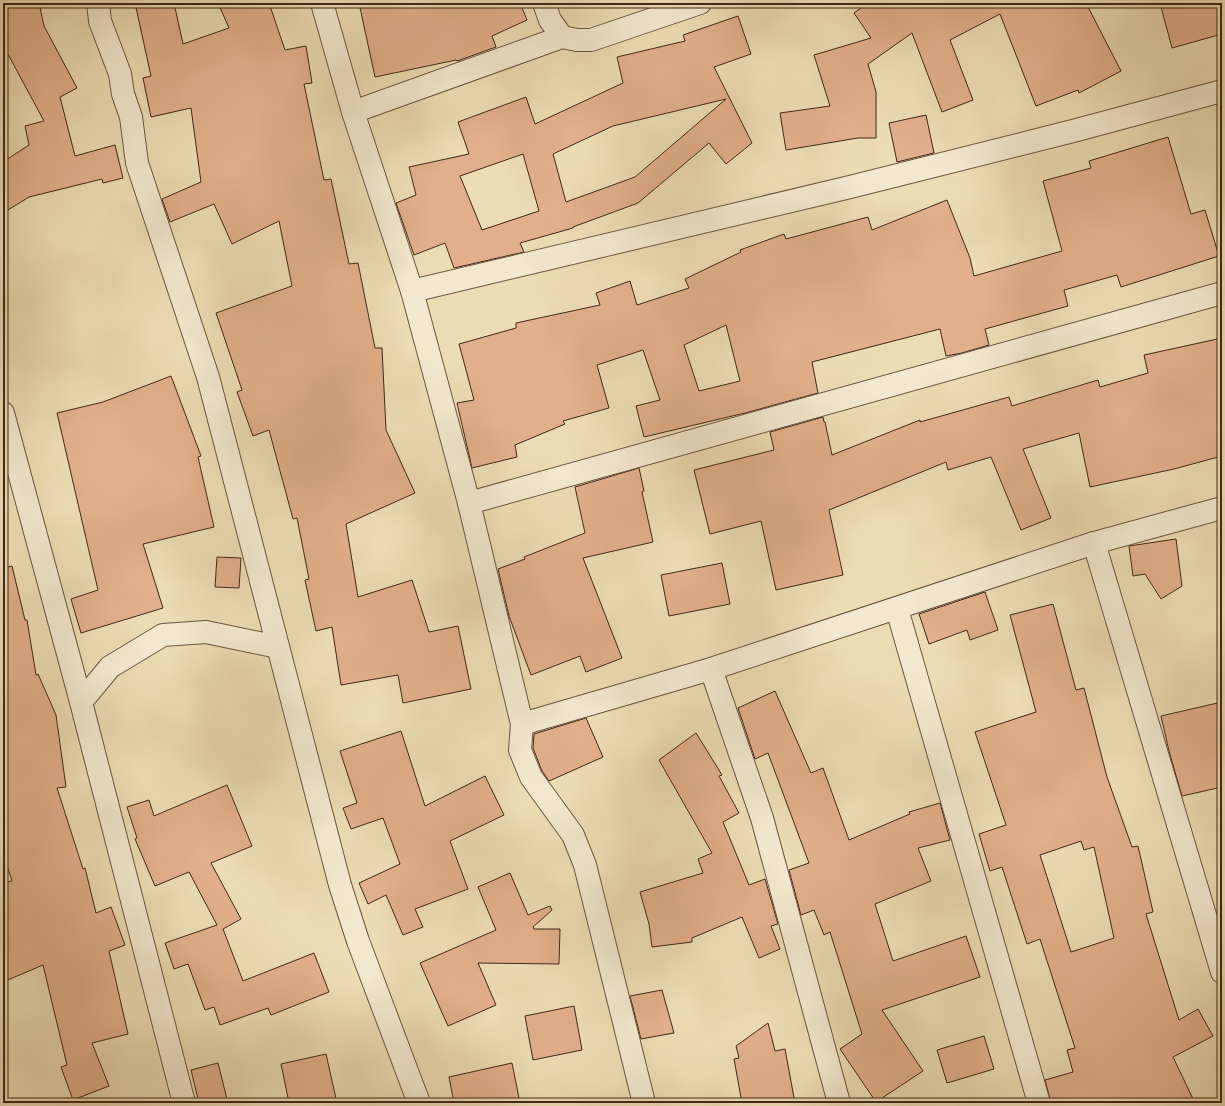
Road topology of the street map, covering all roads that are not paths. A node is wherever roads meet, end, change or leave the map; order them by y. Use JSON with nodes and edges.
{"nodes":[{"id":1,"x":98,"y":3,"type":"edge"},
{"id":2,"x":322,"y":3,"type":"edge"},
{"id":3,"x":544,"y":3,"type":"edge"},
{"id":4,"x":700,"y":3,"type":"edge"},
{"id":5,"x":562,"y":37,"type":"junction"},
{"id":6,"x":1222,"y":91,"type":"edge"},
{"id":7,"x":353,"y":112,"type":"junction"},
{"id":8,"x":412,"y":291,"type":"junction"},
{"id":9,"x":1222,"y":293,"type":"edge"},
{"id":10,"x":3,"y":413,"type":"edge"},
{"id":11,"x":469,"y":503,"type":"junction"},
{"id":12,"x":1222,"y":508,"type":"edge"},
{"id":13,"x":1094,"y":543,"type":"junction"},
{"id":14,"x":896,"y":609,"type":"junction"},
{"id":15,"x":278,"y":647,"type":"junction"},
{"id":16,"x":711,"y":669,"type":"junction"},
{"id":17,"x":81,"y":702,"type":"junction"},
{"id":18,"x":522,"y":724,"type":"junction"},
{"id":19,"x":1222,"y":972,"type":"edge"},
{"id":20,"x":184,"y":1103,"type":"edge"},
{"id":21,"x":418,"y":1103,"type":"edge"},
{"id":22,"x":644,"y":1103,"type":"edge"},
{"id":23,"x":839,"y":1103,"type":"edge"},
{"id":24,"x":1039,"y":1103,"type":"edge"}],
"edges":[{"from":1,"to":15,"type":"street"},
{"from":2,"to":7,"type":"street"},
{"from":3,"to":5,"type":"street"},
{"from":4,"to":5,"type":"street"},
{"from":5,"to":7,"type":"street"},
{"from":6,"to":8,"type":"street"},
{"from":7,"to":8,"type":"street"},
{"from":8,"to":11,"type":"street"},
{"from":9,"to":11,"type":"street"},
{"from":10,"to":17,"type":"street"},
{"from":11,"to":18,"type":"street"},
{"from":12,"to":13,"type":"street"},
{"from":13,"to":14,"type":"street"},
{"from":13,"to":19,"type":"street"},
{"from":14,"to":16,"type":"street"},
{"from":14,"to":24,"type":"street"},
{"from":15,"to":17,"type":"street"},
{"from":15,"to":21,"type":"street"},
{"from":16,"to":18,"type":"street"},
{"from":16,"to":23,"type":"street"},
{"from":17,"to":20,"type":"street"},
{"from":18,"to":22,"type":"street"}]}
